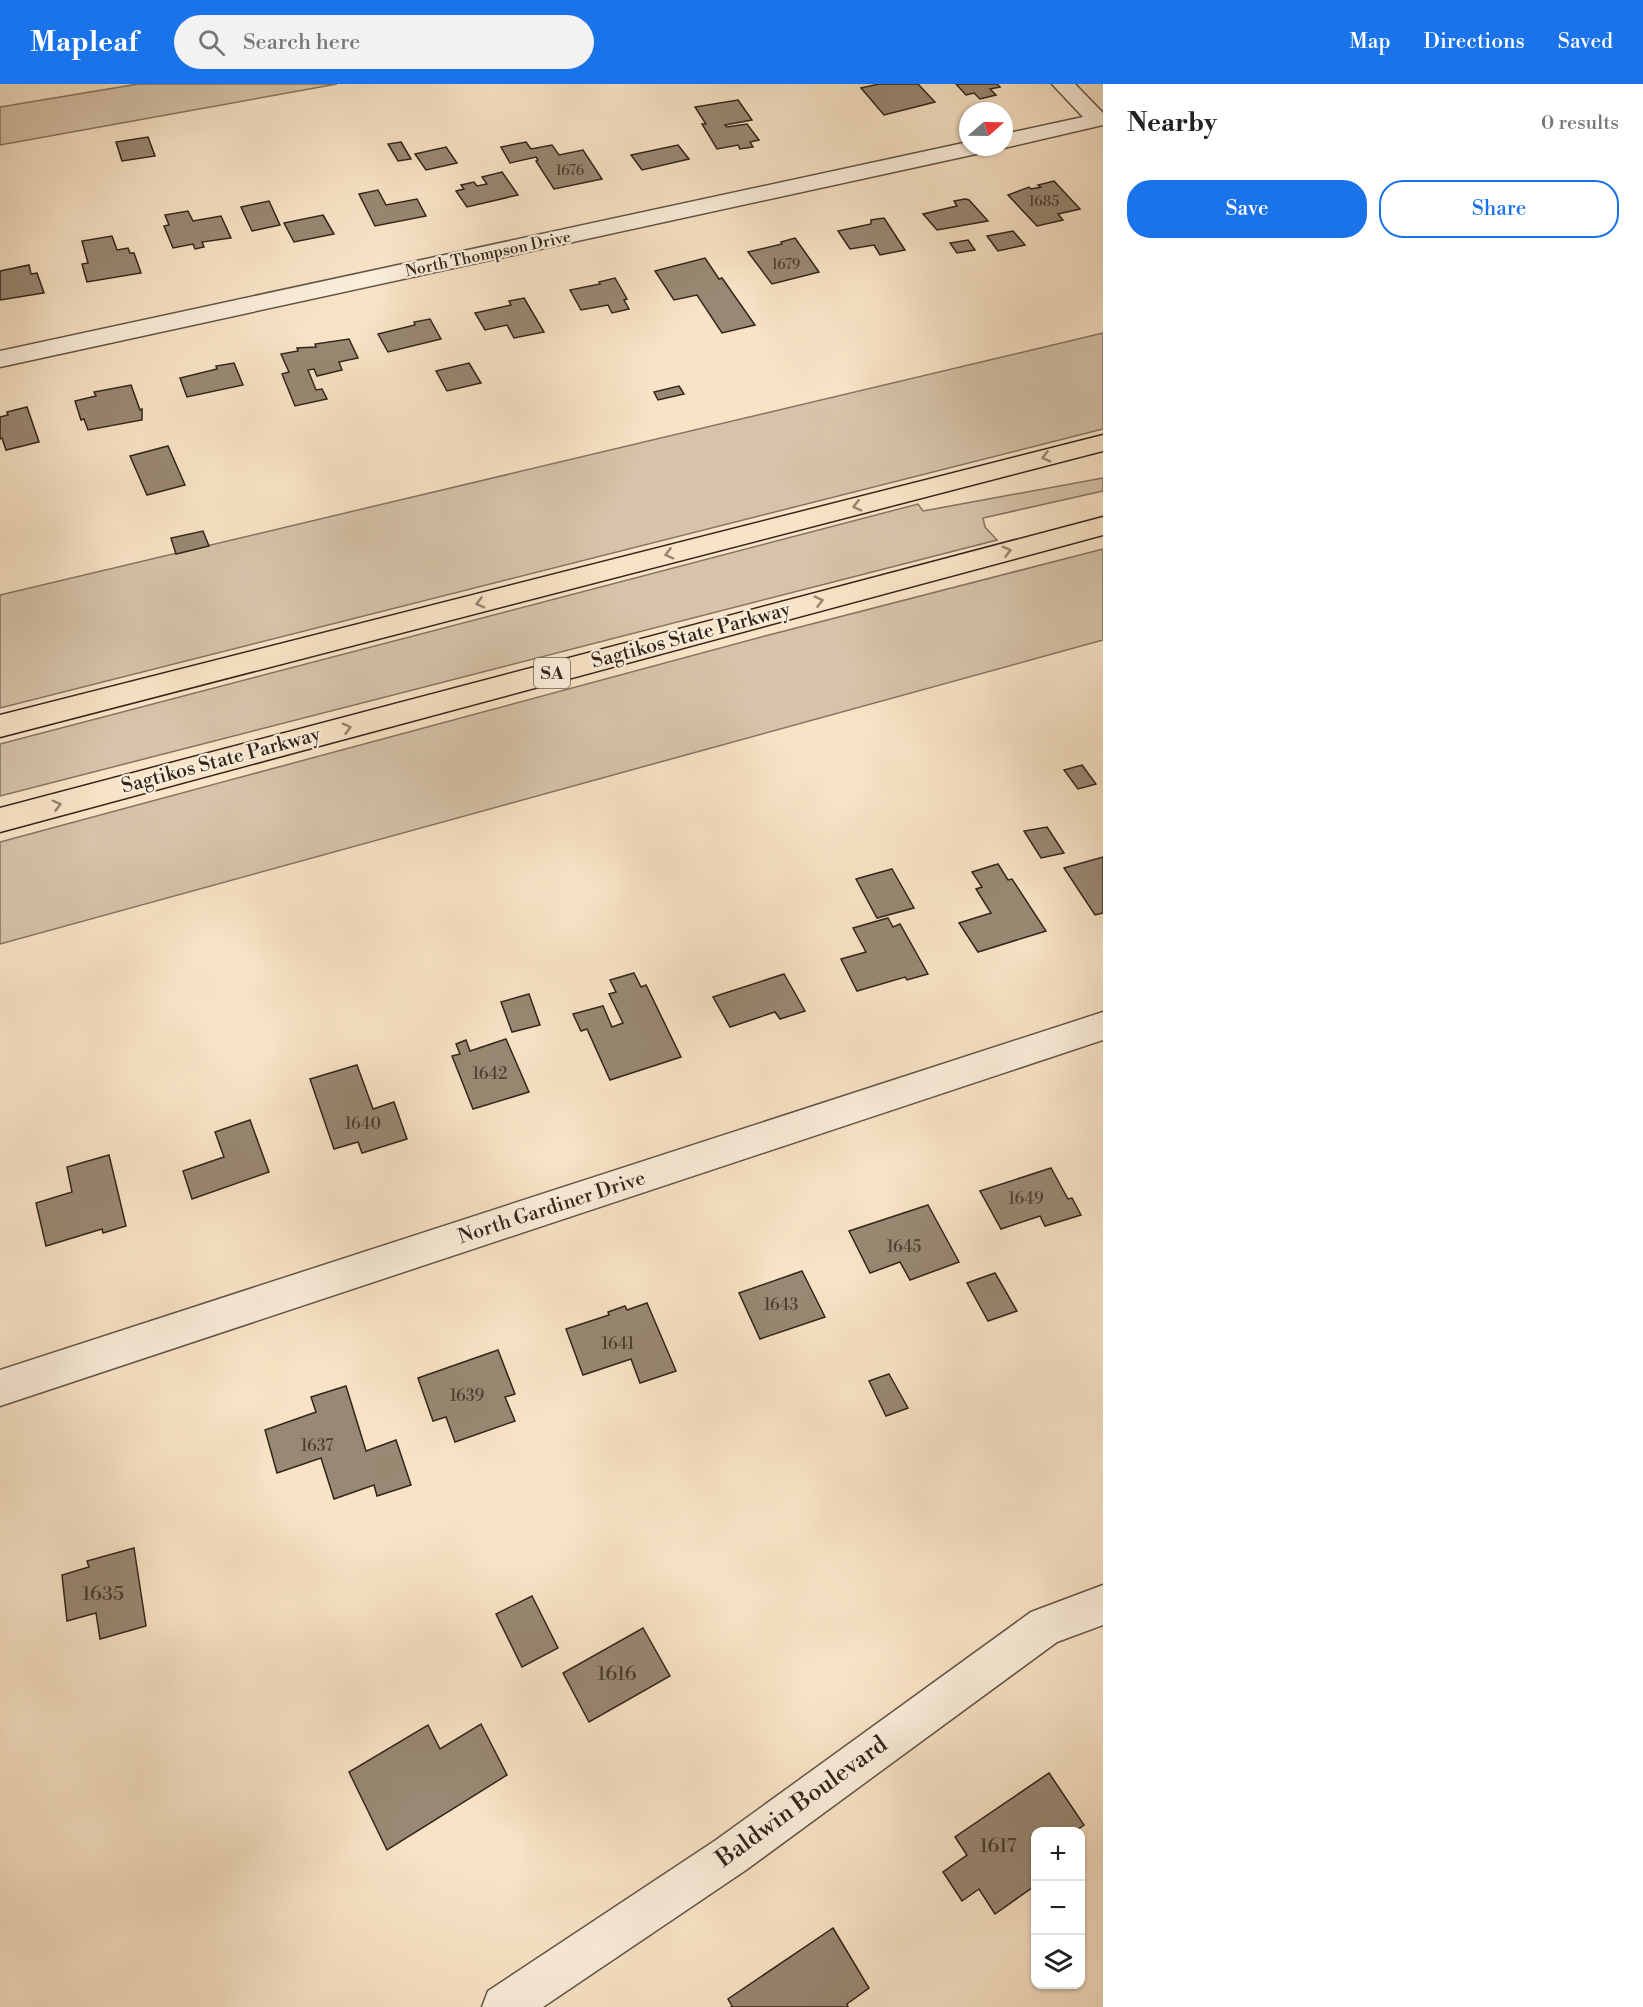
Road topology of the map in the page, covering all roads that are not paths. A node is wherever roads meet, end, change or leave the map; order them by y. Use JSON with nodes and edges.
{"nodes":[{"id":1,"x":1063,"y":84,"type":"edge"},
{"id":2,"x":1101,"y":119,"type":"edge"},
{"id":3,"x":1013,"y":139,"type":"edge"},
{"id":4,"x":959,"y":151,"type":"edge"},
{"id":5,"x":0,"y":359,"type":"edge"},
{"id":6,"x":1103,"y":443,"type":"edge"},
{"id":7,"x":1103,"y":525,"type":"edge"},
{"id":8,"x":0,"y":726,"type":"edge"},
{"id":9,"x":0,"y":820,"type":"edge"},
{"id":10,"x":1103,"y":1026,"type":"edge"},
{"id":11,"x":0,"y":1388,"type":"edge"},
{"id":12,"x":1103,"y":1605,"type":"edge"},
{"id":13,"x":504,"y":2007,"type":"edge"}],
"edges":[{"from":1,"to":2,"type":"street"},
{"from":2,"to":3,"type":"street"},
{"from":4,"to":5,"type":"street","name":"North Thompson Drive"},
{"from":6,"to":8,"type":"highway","one_way":true},
{"from":9,"to":7,"type":"highway","name":"Sagtikos State Parkway","number":"SA","one_way":true},
{"from":10,"to":11,"type":"street","name":"North Gardiner Drive"},
{"from":12,"to":13,"type":"street","name":"Baldwin Boulevard"}]}
